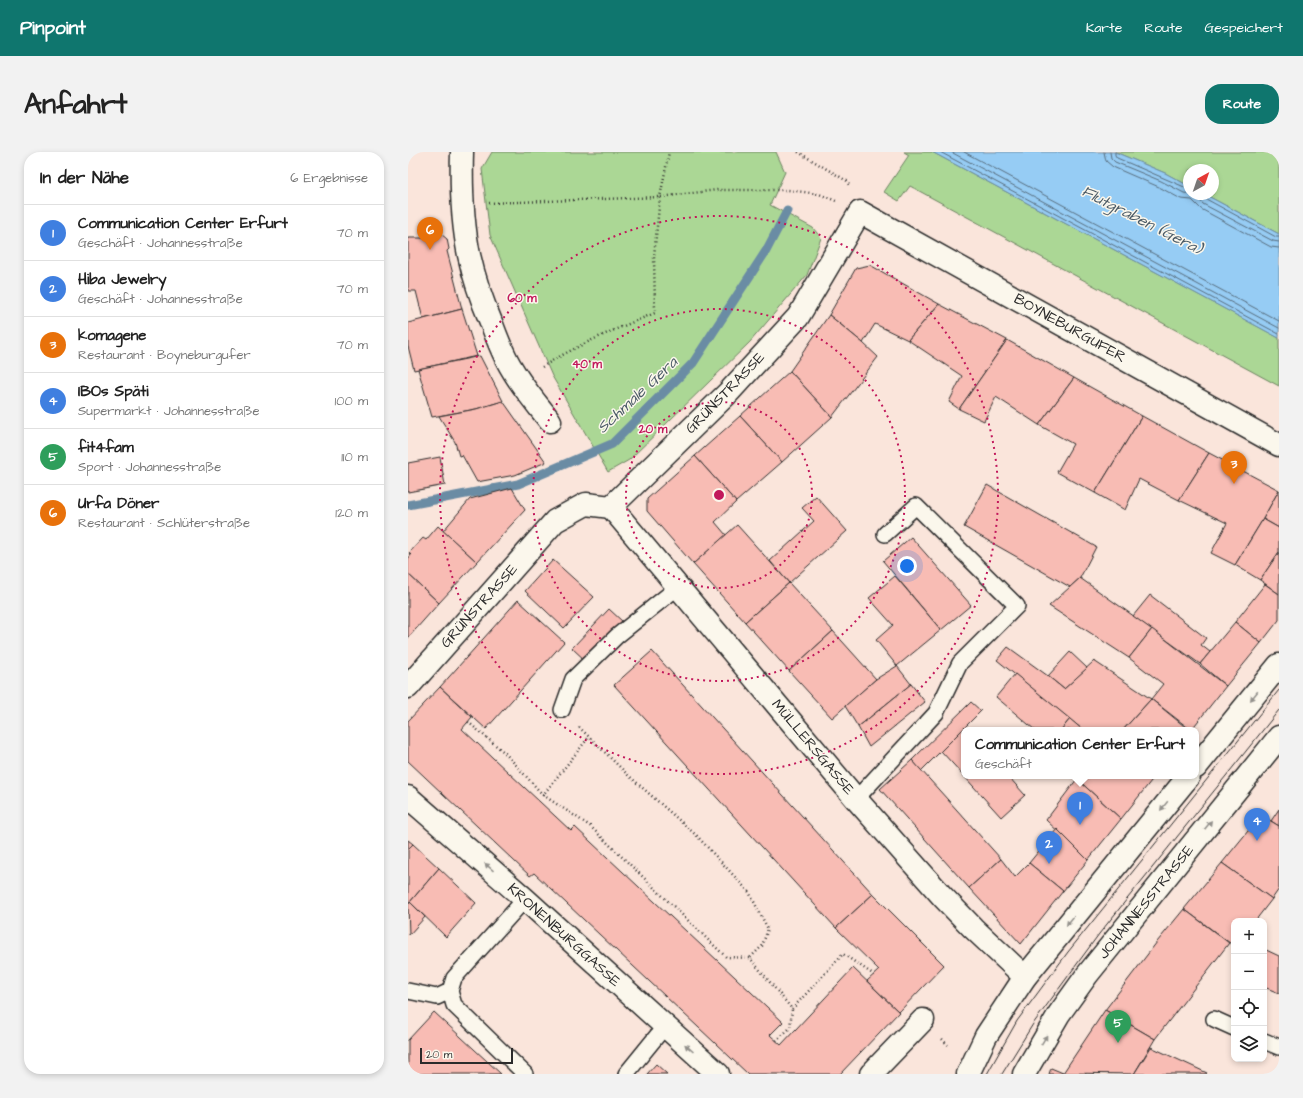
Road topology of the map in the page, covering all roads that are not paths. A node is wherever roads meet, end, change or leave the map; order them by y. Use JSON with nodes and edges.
{"nodes":[{"id":1,"x":462,"y":152,"type":"edge"},
{"id":2,"x":860,"y":212,"type":"joint"},
{"id":3,"x":550,"y":421,"type":"dead end"},
{"id":4,"x":1279,"y":445,"type":"edge"},
{"id":5,"x":611,"y":507,"type":"junction"},
{"id":6,"x":885,"y":534,"type":"dead end"},
{"id":7,"x":678,"y":587,"type":"junction"},
{"id":8,"x":1279,"y":665,"type":"edge"},
{"id":9,"x":408,"y":687,"type":"edge"},
{"id":10,"x":562,"y":710,"type":"road end"},
{"id":11,"x":1279,"y":737,"type":"edge"},
{"id":12,"x":1199,"y":763,"type":"edge"},
{"id":13,"x":1187,"y":779,"type":"edge"},
{"id":14,"x":408,"y":797,"type":"edge"},
{"id":15,"x":856,"y":798,"type":"junction"},
{"id":16,"x":525,"y":899,"type":"junction"},
{"id":17,"x":1025,"y":977,"type":"junction"},
{"id":18,"x":408,"y":991,"type":"edge"},
{"id":19,"x":450,"y":991,"type":"junction"},
{"id":20,"x":1214,"y":1019,"type":"dead end"},
{"id":21,"x":923,"y":1020,"type":"dead end"},
{"id":22,"x":666,"y":1026,"type":"junction"},
{"id":23,"x":1231,"y":1027,"type":"edge"},
{"id":24,"x":1267,"y":1042,"type":"edge"},
{"id":25,"x":1279,"y":1047,"type":"edge"},
{"id":26,"x":525,"y":1074,"type":"edge"},
{"id":27,"x":626,"y":1074,"type":"edge"},
{"id":28,"x":718,"y":1074,"type":"edge"},
{"id":29,"x":871,"y":1074,"type":"edge"},
{"id":30,"x":968,"y":1074,"type":"edge"},
{"id":31,"x":1024,"y":1074,"type":"edge"}],
"edges":[{"from":1,"to":3,"type":"street"},
{"from":2,"to":4,"type":"street","name":"BOYNEBURGUFER"},
{"from":2,"to":5,"type":"street","name":"GRÜNSTRASSE"},
{"from":5,"to":7,"type":"street","name":"MÜLLERSGASSE"},
{"from":5,"to":9,"type":"street","name":"GRÜNSTRASSE"},
{"from":6,"to":15,"type":"lane"},
{"from":7,"to":10,"type":"lane"},
{"from":7,"to":15,"type":"street","name":"MÜLLERSGASSE"},
{"from":8,"to":12,"type":"street","one_way":true},
{"from":31,"to":11,"type":"street","name":"JOHANNESSTRASSE","one_way":true},
{"from":13,"to":17,"type":"street","one_way":true},
{"from":16,"to":14,"type":"street","name":"KRONENBURGGASSE","one_way":true},
{"from":15,"to":17,"type":"street","name":"MÜLLERSGASSE"},
{"from":16,"to":19,"type":"lane"},
{"from":16,"to":22,"type":"street","name":"KRONENBURGGASSE"},
{"from":17,"to":30,"type":"street"},
{"from":18,"to":19,"type":"lane"},
{"from":19,"to":26,"type":"lane"},
{"from":20,"to":23,"type":"lane"},
{"from":21,"to":29,"type":"street"},
{"from":22,"to":27,"type":"lane"},
{"from":28,"to":22,"type":"street","name":"KRONENBURGGASSE","one_way":true},
{"from":24,"to":25,"type":"lane"}]}
